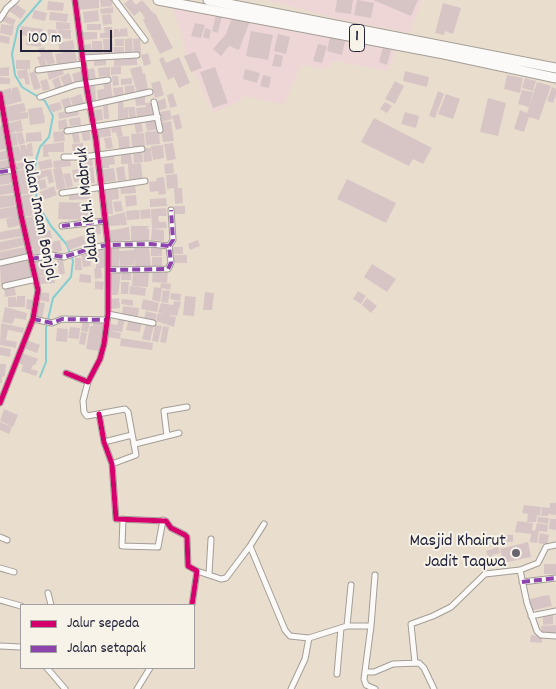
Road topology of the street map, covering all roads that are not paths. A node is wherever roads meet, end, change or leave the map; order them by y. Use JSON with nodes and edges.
{"nodes":[{"id":1,"x":16,"y":0,"type":"edge"},
{"id":2,"x":75,"y":0,"type":"edge"},
{"id":3,"x":115,"y":0,"type":"edge"},
{"id":4,"x":158,"y":0,"type":"edge"},
{"id":5,"x":208,"y":0,"type":"edge"},
{"id":6,"x":0,"y":20,"type":"edge"},
{"id":7,"x":145,"y":40,"type":"dead end"},
{"id":8,"x":137,"y":54,"type":"dead end"},
{"id":9,"x":83,"y":61,"type":"junction"},
{"id":10,"x":556,"y":68,"type":"edge"},
{"id":11,"x":38,"y":70,"type":"dead end"},
{"id":12,"x":556,"y":78,"type":"edge"},
{"id":13,"x":108,"y":80,"type":"dead end"},
{"id":14,"x":86,"y":83,"type":"junction"},
{"id":15,"x":150,"y":92,"type":"dead end"},
{"id":16,"x":0,"y":94,"type":"edge"},
{"id":17,"x":40,"y":97,"type":"dead end"},
{"id":18,"x":154,"y":102,"type":"dead end"},
{"id":19,"x":90,"y":106,"type":"junction"},
{"id":20,"x":68,"y":110,"type":"dead end"},
{"id":21,"x":158,"y":117,"type":"junction"},
{"id":22,"x":94,"y":128,"type":"junction"},
{"id":23,"x":160,"y":130,"type":"dead end"},
{"id":24,"x":67,"y":131,"type":"dead end"},
{"id":25,"x":142,"y":149,"type":"dead end"},
{"id":26,"x":98,"y":155,"type":"junction"},
{"id":27,"x":64,"y":157,"type":"dead end"},
{"id":28,"x":14,"y":170,"type":"junction"},
{"id":29,"x":0,"y":172,"type":"edge"},
{"id":30,"x":145,"y":181,"type":"dead end"},
{"id":31,"x":101,"y":186,"type":"junction"},
{"id":32,"x":62,"y":193,"type":"dead end"},
{"id":33,"x":171,"y":210,"type":"dead end"},
{"id":34,"x":105,"y":221,"type":"junction"},
{"id":35,"x":62,"y":226,"type":"dead end"},
{"id":36,"x":108,"y":246,"type":"junction"},
{"id":37,"x":169,"y":246,"type":"junction"},
{"id":38,"x":31,"y":258,"type":"junction"},
{"id":39,"x":0,"y":264,"type":"edge"},
{"id":40,"x":109,"y":270,"type":"junction"},
{"id":41,"x":36,"y":279,"type":"junction"},
{"id":42,"x":4,"y":286,"type":"dead end"},
{"id":43,"x":108,"y":317,"type":"junction"},
{"id":44,"x":33,"y":320,"type":"junction"},
{"id":45,"x":153,"y":323,"type":"dead end"},
{"id":46,"x":66,"y":373,"type":"dead end"},
{"id":47,"x":88,"y":382,"type":"junction"},
{"id":48,"x":0,"y":403,"type":"edge"},
{"id":49,"x":187,"y":407,"type":"dead end"},
{"id":50,"x":99,"y":414,"type":"junction"},
{"id":51,"x":180,"y":433,"type":"dead end"},
{"id":52,"x":132,"y":435,"type":"junction"},
{"id":53,"x":167,"y":436,"type":"junction"},
{"id":54,"x":104,"y":442,"type":"junction"},
{"id":55,"x":135,"y":444,"type":"junction"},
{"id":56,"x":112,"y":464,"type":"junction"},
{"id":57,"x":123,"y":519,"type":"junction"},
{"id":58,"x":163,"y":520,"type":"junction"},
{"id":59,"x":264,"y":524,"type":"dead end"},
{"id":60,"x":0,"y":537,"type":"edge"},
{"id":61,"x":212,"y":539,"type":"dead end"},
{"id":62,"x":7,"y":540,"type":"dead end"},
{"id":63,"x":556,"y":545,"type":"edge"},
{"id":64,"x":250,"y":546,"type":"junction"},
{"id":65,"x":0,"y":568,"type":"edge"},
{"id":66,"x":520,"y":570,"type":"junction"},
{"id":67,"x":197,"y":571,"type":"junction"},
{"id":68,"x":14,"y":572,"type":"dead end"},
{"id":69,"x":209,"y":574,"type":"junction"},
{"id":70,"x":375,"y":575,"type":"dead end"},
{"id":71,"x":556,"y":578,"type":"edge"},
{"id":72,"x":522,"y":582,"type":"junction"},
{"id":73,"x":351,"y":585,"type":"dead end"},
{"id":74,"x":48,"y":593,"type":"dead end"},
{"id":75,"x":0,"y":600,"type":"edge"},
{"id":76,"x":51,"y":604,"type":"edge"},
{"id":77,"x":192,"y":604,"type":"edge"},
{"id":78,"x":20,"y":606,"type":"edge"},
{"id":79,"x":556,"y":611,"type":"edge"},
{"id":80,"x":531,"y":616,"type":"junction"},
{"id":81,"x":371,"y":626,"type":"junction"},
{"id":82,"x":344,"y":627,"type":"junction"},
{"id":83,"x":556,"y":636,"type":"edge"},
{"id":84,"x":309,"y":638,"type":"junction"},
{"id":85,"x":0,"y":646,"type":"edge"},
{"id":86,"x":20,"y":647,"type":"edge"},
{"id":87,"x":415,"y":663,"type":"junction"},
{"id":88,"x":48,"y":669,"type":"edge"},
{"id":89,"x":149,"y":669,"type":"edge"},
{"id":90,"x":366,"y":672,"type":"junction"},
{"id":91,"x":337,"y":674,"type":"dead end"},
{"id":92,"x":65,"y":689,"type":"edge"},
{"id":93,"x":138,"y":689,"type":"edge"},
{"id":94,"x":291,"y":689,"type":"edge"},
{"id":95,"x":376,"y":689,"type":"edge"},
{"id":96,"x":434,"y":689,"type":"edge"}],
"edges":[{"from":1,"to":6,"type":"street"},
{"from":2,"to":9,"type":"street","name":"Jalan K.H. Mabruk"},
{"from":3,"to":7,"type":"street"},
{"from":4,"to":12,"type":"highway","number":"1"},
{"from":5,"to":10,"type":"highway","number":"1"},
{"from":8,"to":9,"type":"street"},
{"from":9,"to":11,"type":"street"},
{"from":9,"to":14,"type":"street","name":"Jalan K.H. Mabruk"},
{"from":13,"to":14,"type":"street"},
{"from":14,"to":17,"type":"street"},
{"from":14,"to":19,"type":"street","name":"Jalan K.H. Mabruk"},
{"from":15,"to":19,"type":"street"},
{"from":16,"to":28,"type":"street","name":"Jalan Imam Bonjol"},
{"from":18,"to":21,"type":"street"},
{"from":19,"to":20,"type":"street"},
{"from":19,"to":22,"type":"street","name":"Jalan K.H. Mabruk"},
{"from":21,"to":22,"type":"street"},
{"from":21,"to":23,"type":"street"},
{"from":22,"to":24,"type":"street"},
{"from":22,"to":26,"type":"street","name":"Jalan K.H. Mabruk"},
{"from":25,"to":26,"type":"street"},
{"from":26,"to":27,"type":"street"},
{"from":26,"to":31,"type":"street","name":"Jalan K.H. Mabruk"},
{"from":28,"to":29,"type":"street"},
{"from":28,"to":38,"type":"street","name":"Jalan Imam Bonjol"},
{"from":30,"to":31,"type":"street"},
{"from":31,"to":32,"type":"street"},
{"from":31,"to":34,"type":"street","name":"Jalan K.H. Mabruk"},
{"from":33,"to":37,"type":"street"},
{"from":34,"to":35,"type":"street"},
{"from":34,"to":36,"type":"street","name":"Jalan K.H. Mabruk"},
{"from":36,"to":37,"type":"street"},
{"from":36,"to":38,"type":"street"},
{"from":36,"to":40,"type":"street","name":"Jalan K.H. Mabruk"},
{"from":37,"to":40,"type":"street"},
{"from":38,"to":39,"type":"street"},
{"from":38,"to":41,"type":"street","name":"Jalan Imam Bonjol"},
{"from":40,"to":43,"type":"street","name":"Jalan K.H. Mabruk"},
{"from":41,"to":42,"type":"street"},
{"from":41,"to":44,"type":"street","name":"Jalan Imam Bonjol"},
{"from":43,"to":44,"type":"street"},
{"from":43,"to":45,"type":"street"},
{"from":43,"to":47,"type":"street","name":"Jalan K.H. Mabruk"},
{"from":44,"to":48,"type":"street","name":"Jalan Imam Bonjol"},
{"from":46,"to":47,"type":"street"},
{"from":47,"to":50,"type":"street","name":"Jalan K.H. Mabruk"},
{"from":49,"to":53,"type":"street"},
{"from":50,"to":52,"type":"street"},
{"from":50,"to":54,"type":"street"},
{"from":51,"to":53,"type":"street"},
{"from":52,"to":54,"type":"street"},
{"from":52,"to":55,"type":"street"},
{"from":53,"to":55,"type":"street"},
{"from":54,"to":56,"type":"street"},
{"from":55,"to":56,"type":"street"},
{"from":56,"to":57,"type":"street"},
{"from":57,"to":58,"type":"street"},
{"from":57,"to":58,"type":"street"},
{"from":58,"to":67,"type":"street"},
{"from":59,"to":64,"type":"street"},
{"from":60,"to":62,"type":"street"},
{"from":61,"to":69,"type":"street"},
{"from":63,"to":66,"type":"street"},
{"from":64,"to":69,"type":"street"},
{"from":64,"to":84,"type":"street"},
{"from":65,"to":68,"type":"street"},
{"from":66,"to":72,"type":"street"},
{"from":66,"to":87,"type":"street"},
{"from":67,"to":69,"type":"street"},
{"from":67,"to":77,"type":"street"},
{"from":70,"to":81,"type":"street"},
{"from":71,"to":72,"type":"street"},
{"from":72,"to":80,"type":"street"},
{"from":73,"to":82,"type":"street"},
{"from":74,"to":76,"type":"street"},
{"from":75,"to":78,"type":"street"},
{"from":79,"to":80,"type":"street"},
{"from":80,"to":83,"type":"street"},
{"from":81,"to":82,"type":"street"},
{"from":81,"to":90,"type":"street"},
{"from":82,"to":84,"type":"street"},
{"from":82,"to":91,"type":"street"},
{"from":84,"to":94,"type":"street"},
{"from":85,"to":86,"type":"street"},
{"from":87,"to":90,"type":"street"},
{"from":87,"to":96,"type":"street"},
{"from":88,"to":92,"type":"street"},
{"from":89,"to":93,"type":"street"},
{"from":90,"to":95,"type":"street"}]}
